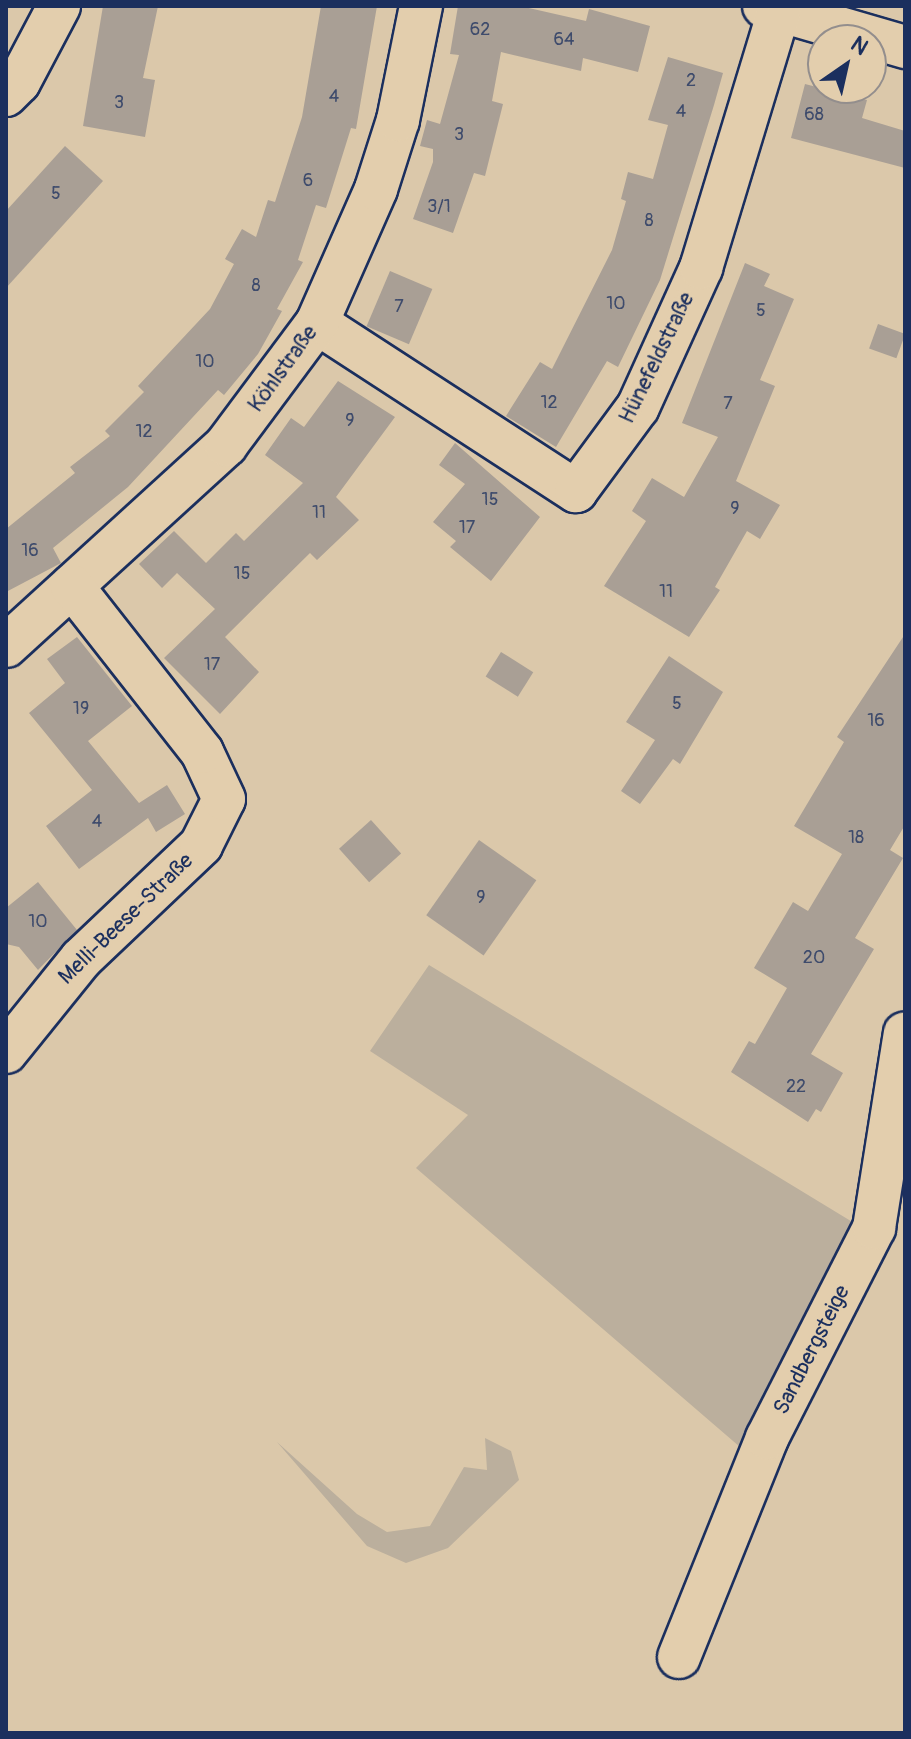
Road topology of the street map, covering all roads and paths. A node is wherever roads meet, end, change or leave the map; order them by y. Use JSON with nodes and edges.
{"nodes":[{"id":1,"x":59,"y":6,"type":"edge"},
{"id":2,"x":421,"y":6,"type":"edge"},
{"id":3,"x":771,"y":8,"type":"edge"},
{"id":4,"x":905,"y":47,"type":"edge"},
{"id":5,"x":6,"y":95,"type":"edge"},
{"id":6,"x":317,"y":323,"type":"junction"},
{"id":7,"x":72,"y":586,"type":"junction"},
{"id":8,"x":6,"y":646,"type":"edge"},
{"id":9,"x":905,"y":1033,"type":"edge"},
{"id":10,"x":6,"y":1052,"type":"edge"},
{"id":11,"x":890,"y":1234,"type":"edge"},
{"id":12,"x":679,"y":1657,"type":"dead end"}],
"edges":[{"from":1,"to":5,"type":"street"},
{"from":2,"to":6,"type":"street","name":"Köhlstraße"},
{"from":3,"to":4,"type":"street"},
{"from":3,"to":6,"type":"street","name":"Hünefeldstraße"},
{"from":6,"to":7,"type":"street","name":"Köhlstraße"},
{"from":7,"to":8,"type":"street","name":"Köhlstraße"},
{"from":7,"to":10,"type":"street","name":"Melli-Beese-Straße"},
{"from":9,"to":11,"type":"street","name":"Sandbergsteige"},
{"from":11,"to":12,"type":"street","name":"Sandbergsteige"}]}
